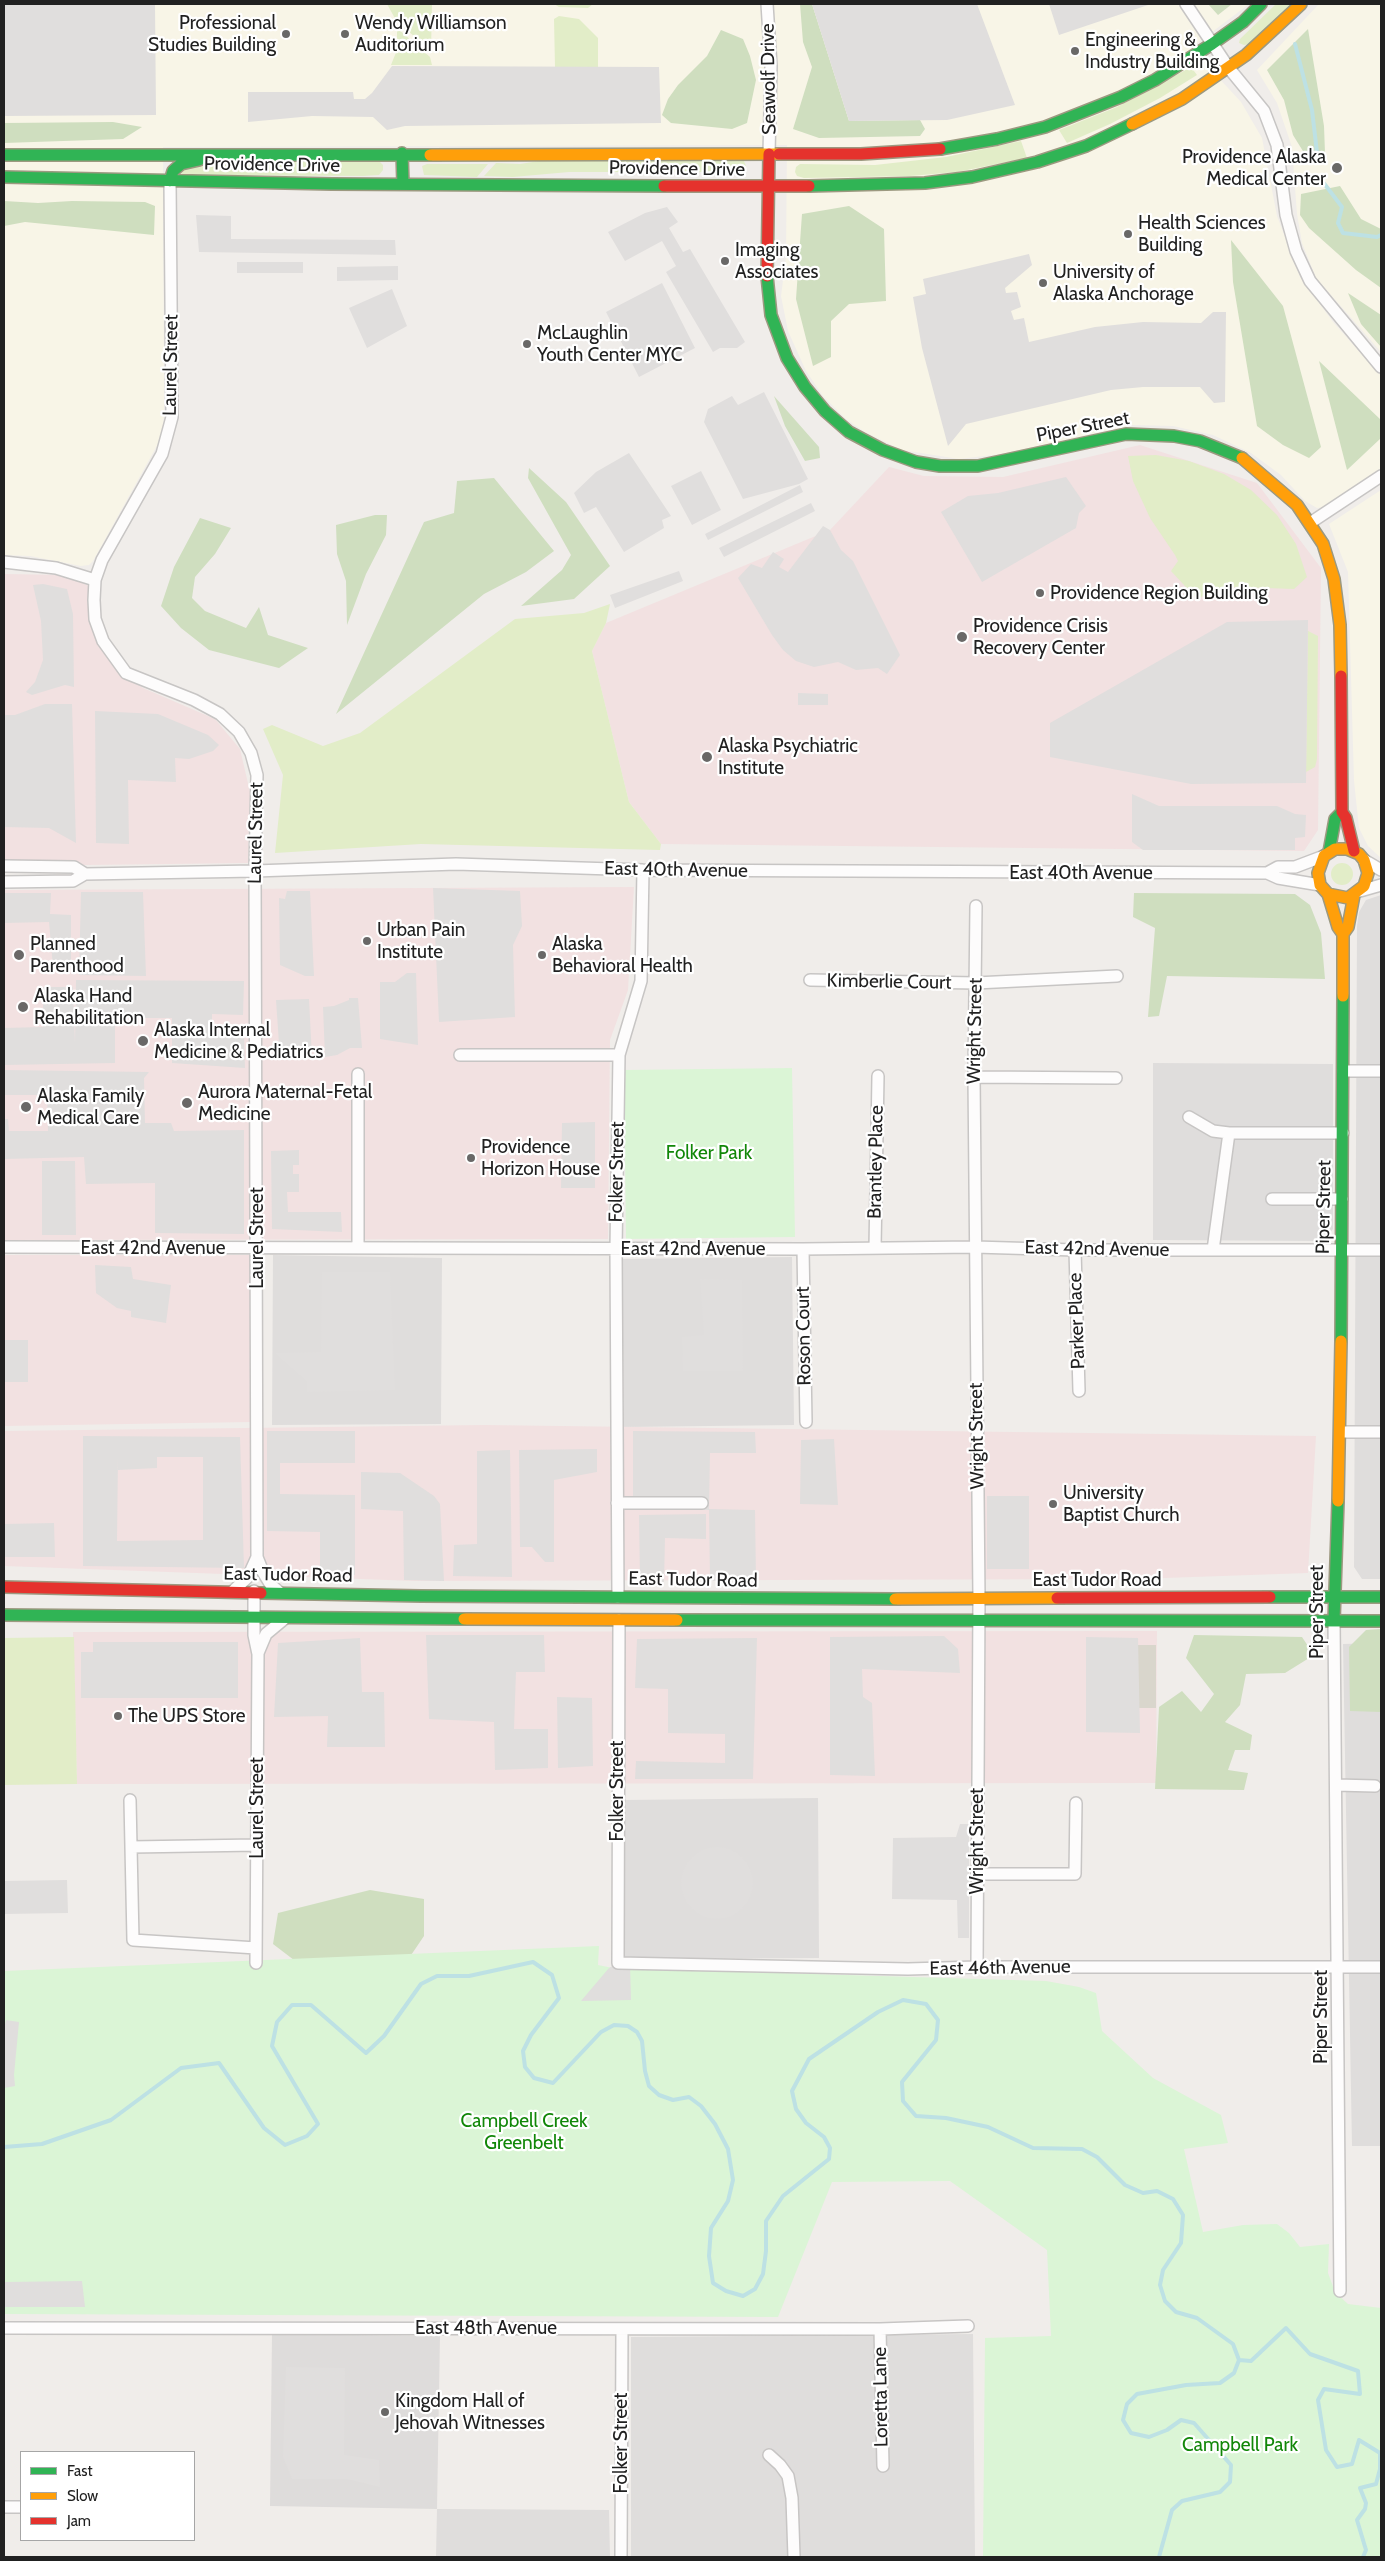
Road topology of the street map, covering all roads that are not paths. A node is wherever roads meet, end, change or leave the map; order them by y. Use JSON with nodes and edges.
{"nodes":[{"id":1,"x":767,"y":4,"type":"edge"},
{"id":2,"x":1186,"y":4,"type":"edge"},
{"id":3,"x":1262,"y":4,"type":"edge"},
{"id":4,"x":1301,"y":4,"type":"edge"},
{"id":5,"x":1212,"y":44,"type":"junction"},
{"id":6,"x":1228,"y":68,"type":"junction"},
{"id":7,"x":402,"y":153,"type":"junction"},
{"id":8,"x":232,"y":154,"type":"junction"},
{"id":9,"x":769,"y":154,"type":"junction"},
{"id":10,"x":4,"y":155,"type":"edge"},
{"id":11,"x":4,"y":177,"type":"edge"},
{"id":12,"x":170,"y":181,"type":"junction"},
{"id":13,"x":403,"y":184,"type":"junction"},
{"id":14,"x":769,"y":187,"type":"junction"},
{"id":15,"x":1381,"y":366,"type":"edge"},
{"id":16,"x":1381,"y":476,"type":"edge"},
{"id":17,"x":1310,"y":523,"type":"junction"},
{"id":18,"x":4,"y":562,"type":"edge"},
{"id":19,"x":95,"y":580,"type":"junction"},
{"id":20,"x":1342,"y":812,"type":"junction"},
{"id":21,"x":1354,"y":851,"type":"junction"},
{"id":22,"x":1326,"y":854,"type":"junction"},
{"id":23,"x":1364,"y":860,"type":"junction"},
{"id":24,"x":4,"y":866,"type":"edge"},
{"id":25,"x":644,"y":870,"type":"junction"},
{"id":26,"x":1381,"y":870,"type":"edge"},
{"id":27,"x":255,"y":871,"type":"junction"},
{"id":28,"x":1267,"y":873,"type":"junction"},
{"id":29,"x":85,"y":874,"type":"junction"},
{"id":30,"x":4,"y":882,"type":"edge"},
{"id":31,"x":1381,"y":885,"type":"edge"},
{"id":32,"x":1324,"y":889,"type":"junction"},
{"id":33,"x":1357,"y":893,"type":"junction"},
{"id":34,"x":976,"y":906,"type":"dead end"},
{"id":35,"x":1343,"y":934,"type":"junction"},
{"id":36,"x":1117,"y":976,"type":"dead end"},
{"id":37,"x":810,"y":980,"type":"dead end"},
{"id":38,"x":976,"y":983,"type":"junction"},
{"id":39,"x":460,"y":1055,"type":"dead end"},
{"id":40,"x":619,"y":1055,"type":"junction"},
{"id":41,"x":1343,"y":1071,"type":"junction"},
{"id":42,"x":1381,"y":1071,"type":"edge"},
{"id":43,"x":358,"y":1074,"type":"dead end"},
{"id":44,"x":878,"y":1076,"type":"dead end"},
{"id":45,"x":974,"y":1077,"type":"junction"},
{"id":46,"x":1116,"y":1078,"type":"dead end"},
{"id":47,"x":1189,"y":1117,"type":"dead end"},
{"id":48,"x":1343,"y":1133,"type":"junction"},
{"id":49,"x":1229,"y":1134,"type":"junction"},
{"id":50,"x":1272,"y":1199,"type":"dead end"},
{"id":51,"x":1342,"y":1199,"type":"junction"},
{"id":52,"x":4,"y":1247,"type":"edge"},
{"id":53,"x":975,"y":1247,"type":"junction"},
{"id":54,"x":358,"y":1248,"type":"junction"},
{"id":55,"x":875,"y":1248,"type":"junction"},
{"id":56,"x":258,"y":1249,"type":"junction"},
{"id":57,"x":616,"y":1249,"type":"junction"},
{"id":58,"x":803,"y":1249,"type":"junction"},
{"id":59,"x":1075,"y":1250,"type":"junction"},
{"id":60,"x":1213,"y":1250,"type":"junction"},
{"id":61,"x":1342,"y":1250,"type":"junction"},
{"id":62,"x":1381,"y":1250,"type":"edge"},
{"id":63,"x":1080,"y":1391,"type":"dead end"},
{"id":64,"x":806,"y":1422,"type":"dead end"},
{"id":65,"x":1340,"y":1432,"type":"junction"},
{"id":66,"x":1381,"y":1432,"type":"edge"},
{"id":67,"x":617,"y":1503,"type":"junction"},
{"id":68,"x":702,"y":1503,"type":"dead end"},
{"id":69,"x":257,"y":1556,"type":"junction"},
{"id":70,"x":8,"y":1575,"type":"dead end"},
{"id":71,"x":4,"y":1587,"type":"edge"},
{"id":72,"x":57,"y":1587,"type":"junction"},
{"id":73,"x":233,"y":1591,"type":"junction"},
{"id":74,"x":254,"y":1591,"type":"junction"},
{"id":75,"x":280,"y":1592,"type":"junction"},
{"id":76,"x":618,"y":1597,"type":"junction"},
{"id":77,"x":1334,"y":1597,"type":"junction"},
{"id":78,"x":680,"y":1598,"type":"junction"},
{"id":79,"x":979,"y":1598,"type":"junction"},
{"id":80,"x":1381,"y":1598,"type":"edge"},
{"id":81,"x":4,"y":1616,"type":"edge"},
{"id":82,"x":254,"y":1617,"type":"junction"},
{"id":83,"x":285,"y":1618,"type":"junction"},
{"id":84,"x":563,"y":1619,"type":"junction"},
{"id":85,"x":619,"y":1620,"type":"junction"},
{"id":86,"x":978,"y":1620,"type":"junction"},
{"id":87,"x":1334,"y":1621,"type":"junction"},
{"id":88,"x":1381,"y":1621,"type":"edge"},
{"id":89,"x":258,"y":1654,"type":"junction"},
{"id":90,"x":1336,"y":1785,"type":"junction"},
{"id":91,"x":1375,"y":1786,"type":"dead end"},
{"id":92,"x":130,"y":1800,"type":"dead end"},
{"id":93,"x":1076,"y":1802,"type":"dead end"},
{"id":94,"x":256,"y":1845,"type":"junction"},
{"id":95,"x":131,"y":1847,"type":"junction"},
{"id":96,"x":977,"y":1874,"type":"junction"},
{"id":97,"x":256,"y":1948,"type":"junction"},
{"id":98,"x":256,"y":1963,"type":"dead end"},
{"id":99,"x":618,"y":1963,"type":"joint"},
{"id":100,"x":1338,"y":1966,"type":"junction"},
{"id":101,"x":977,"y":1967,"type":"junction"},
{"id":102,"x":1381,"y":1967,"type":"edge"},
{"id":103,"x":1340,"y":2291,"type":"dead end"},
{"id":104,"x":968,"y":2326,"type":"dead end"},
{"id":105,"x":4,"y":2328,"type":"edge"},
{"id":106,"x":622,"y":2329,"type":"junction"},
{"id":107,"x":880,"y":2329,"type":"junction"},
{"id":108,"x":770,"y":2456,"type":"dead end"},
{"id":109,"x":883,"y":2466,"type":"dead end"},
{"id":110,"x":4,"y":2507,"type":"edge"},
{"id":111,"x":20,"y":2507,"type":"edge"},
{"id":112,"x":621,"y":2557,"type":"edge"},
{"id":113,"x":794,"y":2557,"type":"edge"}],
"edges":[{"from":1,"to":9,"type":"street","name":"Seawolf Drive"},
{"from":2,"to":5,"type":"street"},
{"from":3,"to":5,"type":"main road","name":"Providence Drive"},
{"from":4,"to":6,"type":"main road","name":"Providence Drive"},
{"from":5,"to":6,"type":"street"},
{"from":5,"to":9,"type":"main road","name":"Providence Drive"},
{"from":6,"to":14,"type":"main road","name":"Providence Drive"},
{"from":6,"to":15,"type":"street"},
{"from":7,"to":8,"type":"main road","name":"Providence Drive"},
{"from":7,"to":9,"type":"main road","name":"Providence Drive"},
{"from":7,"to":13,"type":"main road"},
{"from":8,"to":10,"type":"main road","name":"Providence Drive"},
{"from":8,"to":12,"type":"main road"},
{"from":9,"to":14,"type":"main road","name":"Piper Street"},
{"from":11,"to":12,"type":"main road","name":"Providence Drive"},
{"from":12,"to":13,"type":"main road","name":"Providence Drive"},
{"from":12,"to":19,"type":"street","name":"Laurel Street"},
{"from":13,"to":14,"type":"main road","name":"Providence Drive"},
{"from":14,"to":17,"type":"main road","name":"Piper Street"},
{"from":16,"to":17,"type":"street"},
{"from":17,"to":20,"type":"main road","name":"Piper Street"},
{"from":18,"to":19,"type":"street"},
{"from":19,"to":27,"type":"street","name":"Laurel Street"},
{"from":20,"to":21,"type":"main road","name":"Piper Street"},
{"from":20,"to":22,"type":"main road","name":"Piper Street"},
{"from":21,"to":22,"type":"main road"},
{"from":21,"to":23,"type":"main road"},
{"from":22,"to":28,"type":"street","name":"East 40th Avenue"},
{"from":22,"to":32,"type":"main road","name":"Piper Street"},
{"from":23,"to":26,"type":"street"},
{"from":23,"to":33,"type":"main road","name":"Piper Street"},
{"from":24,"to":29,"type":"street","name":"East 40th Avenue"},
{"from":25,"to":27,"type":"street","name":"East 40th Avenue"},
{"from":25,"to":28,"type":"street","name":"East 40th Avenue"},
{"from":25,"to":40,"type":"street","name":"Folker Street"},
{"from":27,"to":29,"type":"street","name":"East 40th Avenue"},
{"from":27,"to":56,"type":"street","name":"Laurel Street"},
{"from":28,"to":32,"type":"street","name":"East 40th Avenue"},
{"from":29,"to":30,"type":"street","name":"East 40th Avenue"},
{"from":31,"to":33,"type":"street"},
{"from":32,"to":33,"type":"main road"},
{"from":32,"to":35,"type":"main road","name":"Piper Street"},
{"from":33,"to":35,"type":"main road","name":"Piper Street"},
{"from":34,"to":38,"type":"street","name":"Wright Street"},
{"from":35,"to":41,"type":"main road","name":"Piper Street"},
{"from":36,"to":38,"type":"street","name":"Kimberlie Court"},
{"from":37,"to":38,"type":"street","name":"Kimberlie Court"},
{"from":38,"to":45,"type":"street","name":"Wright Street"},
{"from":39,"to":40,"type":"street"},
{"from":40,"to":57,"type":"street","name":"Folker Street"},
{"from":41,"to":42,"type":"street"},
{"from":41,"to":48,"type":"main road","name":"Piper Street"},
{"from":43,"to":54,"type":"street"},
{"from":44,"to":55,"type":"street","name":"Brantley Place"},
{"from":45,"to":46,"type":"street"},
{"from":45,"to":53,"type":"street","name":"Wright Street"},
{"from":47,"to":49,"type":"street"},
{"from":48,"to":49,"type":"street"},
{"from":48,"to":51,"type":"main road","name":"Piper Street"},
{"from":49,"to":60,"type":"street"},
{"from":50,"to":51,"type":"street"},
{"from":51,"to":61,"type":"main road","name":"Piper Street"},
{"from":52,"to":56,"type":"street","name":"East 42nd Avenue"},
{"from":53,"to":55,"type":"street","name":"East 42nd Avenue"},
{"from":53,"to":59,"type":"street","name":"East 42nd Avenue"},
{"from":53,"to":79,"type":"street","name":"Wright Street"},
{"from":54,"to":56,"type":"street","name":"East 42nd Avenue"},
{"from":54,"to":57,"type":"street","name":"East 42nd Avenue"},
{"from":55,"to":58,"type":"street","name":"East 42nd Avenue"},
{"from":56,"to":69,"type":"street","name":"Laurel Street"},
{"from":57,"to":58,"type":"street","name":"East 42nd Avenue"},
{"from":57,"to":67,"type":"street","name":"Folker Street"},
{"from":58,"to":64,"type":"street","name":"Roson Court"},
{"from":59,"to":60,"type":"street","name":"East 42nd Avenue"},
{"from":59,"to":63,"type":"street","name":"Parker Place"},
{"from":60,"to":61,"type":"street","name":"East 42nd Avenue"},
{"from":61,"to":62,"type":"street","name":"East 42nd Avenue"},
{"from":61,"to":65,"type":"main road","name":"Piper Street"},
{"from":65,"to":66,"type":"street"},
{"from":65,"to":77,"type":"main road","name":"Piper Street"},
{"from":67,"to":68,"type":"street"},
{"from":67,"to":76,"type":"street","name":"Folker Street"},
{"from":69,"to":73,"type":"street","name":"Laurel Street"},
{"from":69,"to":75,"type":"street","name":"Laurel Street"},
{"from":70,"to":72,"type":"main road"},
{"from":71,"to":72,"type":"main road","name":"East Tudor Road"},
{"from":72,"to":73,"type":"main road","name":"East Tudor Road"},
{"from":73,"to":74,"type":"main road","name":"East Tudor Road"},
{"from":74,"to":75,"type":"main road","name":"East Tudor Road"},
{"from":74,"to":82,"type":"street","name":"Laurel Street"},
{"from":75,"to":76,"type":"main road","name":"East Tudor Road"},
{"from":76,"to":78,"type":"main road","name":"East Tudor Road"},
{"from":76,"to":84,"type":"main road"},
{"from":77,"to":79,"type":"main road","name":"East Tudor Road"},
{"from":77,"to":80,"type":"main road","name":"East Tudor Road"},
{"from":77,"to":87,"type":"main road","name":"Piper Street"},
{"from":78,"to":79,"type":"main road","name":"East Tudor Road"},
{"from":78,"to":85,"type":"main road"},
{"from":79,"to":86,"type":"street","name":"Wright Street"},
{"from":81,"to":82,"type":"main road","name":"East Tudor Road"},
{"from":82,"to":83,"type":"main road","name":"East Tudor Road"},
{"from":82,"to":89,"type":"street","name":"Laurel Street"},
{"from":83,"to":84,"type":"main road","name":"East Tudor Road"},
{"from":83,"to":89,"type":"street","name":"Laurel Street"},
{"from":84,"to":85,"type":"main road","name":"East Tudor Road"},
{"from":85,"to":86,"type":"main road","name":"East Tudor Road"},
{"from":85,"to":99,"type":"street","name":"Folker Street"},
{"from":86,"to":87,"type":"main road","name":"East Tudor Road"},
{"from":86,"to":96,"type":"street","name":"Wright Street"},
{"from":87,"to":88,"type":"main road","name":"East Tudor Road"},
{"from":87,"to":90,"type":"street","name":"Piper Street"},
{"from":89,"to":94,"type":"street","name":"Laurel Street"},
{"from":90,"to":91,"type":"street"},
{"from":90,"to":100,"type":"street","name":"Piper Street"},
{"from":92,"to":95,"type":"street"},
{"from":93,"to":96,"type":"street"},
{"from":94,"to":95,"type":"street"},
{"from":94,"to":97,"type":"street","name":"Laurel Street"},
{"from":95,"to":97,"type":"street"},
{"from":96,"to":101,"type":"street","name":"Wright Street"},
{"from":97,"to":98,"type":"street","name":"Laurel Street"},
{"from":99,"to":101,"type":"street","name":"East 46th Avenue"},
{"from":100,"to":101,"type":"street","name":"East 46th Avenue"},
{"from":100,"to":102,"type":"street","name":"East 46th Avenue"},
{"from":100,"to":103,"type":"street","name":"Piper Street"},
{"from":104,"to":107,"type":"street","name":"East 48th Avenue"},
{"from":105,"to":106,"type":"street","name":"East 48th Avenue"},
{"from":106,"to":107,"type":"street","name":"East 48th Avenue"},
{"from":106,"to":112,"type":"street","name":"Folker Street"},
{"from":107,"to":109,"type":"street","name":"Loretta Lane"},
{"from":108,"to":113,"type":"street"},
{"from":110,"to":111,"type":"street"}]}
